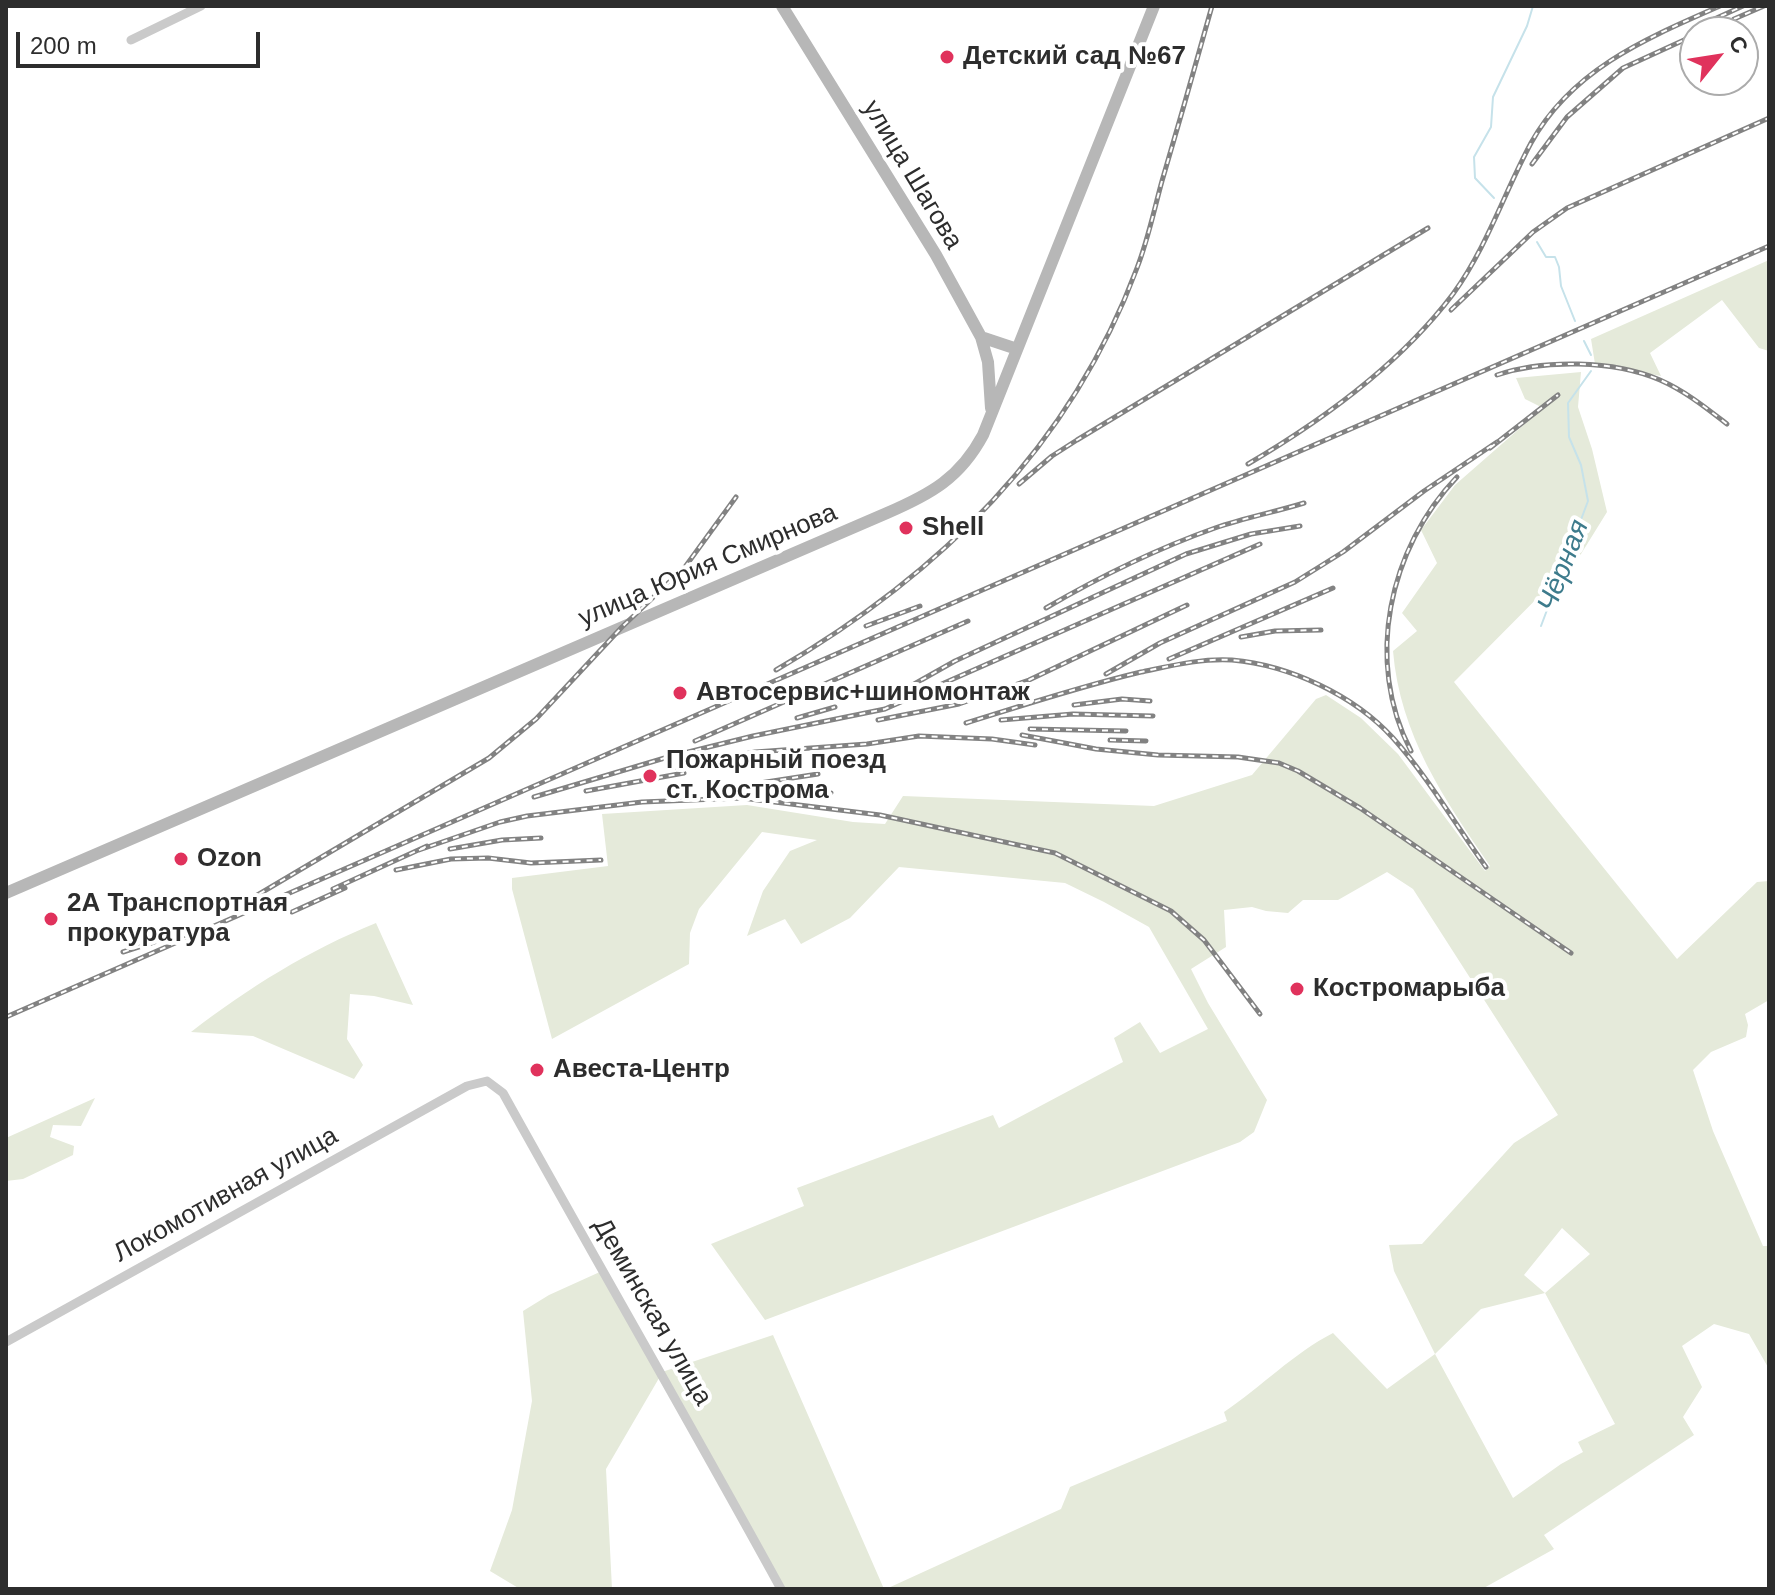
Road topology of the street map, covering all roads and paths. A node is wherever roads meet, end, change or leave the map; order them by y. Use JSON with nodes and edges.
{"nodes":[{"id":1,"x":201,"y":6,"type":"edge"},
{"id":2,"x":782,"y":6,"type":"edge"},
{"id":3,"x":1154,"y":6,"type":"edge"},
{"id":4,"x":131,"y":40,"type":"dead end"},
{"id":5,"x":981,"y":337,"type":"junction"},
{"id":6,"x":1017,"y":349,"type":"junction"},
{"id":7,"x":991,"y":415,"type":"junction"},
{"id":8,"x":6,"y":893,"type":"edge"},
{"id":9,"x":467,"y":1086,"type":"joint"},
{"id":10,"x":6,"y":1342,"type":"edge"},
{"id":11,"x":781,"y":1589,"type":"edge"}],
"edges":[{"from":1,"to":4,"type":"street"},
{"from":2,"to":5,"type":"main road","name":"улица Шагова"},
{"from":3,"to":6,"type":"main road","name":"улица Юрия Смирнова"},
{"from":5,"to":6,"type":"main road"},
{"from":5,"to":7,"type":"main road","name":"улица Шагова"},
{"from":6,"to":7,"type":"main road","name":"улица Юрия Смирнова"},
{"from":7,"to":8,"type":"main road","name":"улица Юрия Смирнова"},
{"from":9,"to":10,"type":"street","name":"Локомотивная улица"},
{"from":9,"to":11,"type":"street","name":"Деминская улица"}]}
